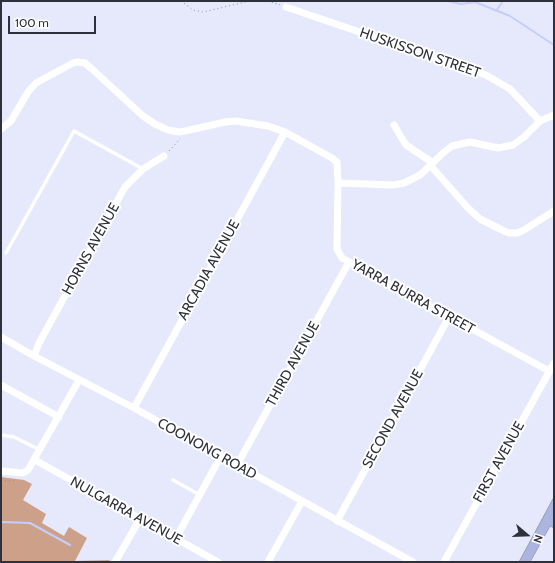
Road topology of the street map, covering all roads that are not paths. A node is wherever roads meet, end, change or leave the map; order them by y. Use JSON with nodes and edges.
{"nodes":[{"id":1,"x":286,"y":7,"type":"road end"},
{"id":2,"x":554,"y":115,"type":"edge"},
{"id":3,"x":540,"y":121,"type":"junction"},
{"id":4,"x":394,"y":125,"type":"dead end"},
{"id":5,"x":1,"y":129,"type":"edge"},
{"id":6,"x":285,"y":132,"type":"junction"},
{"id":7,"x":164,"y":156,"type":"road end"},
{"id":8,"x":432,"y":164,"type":"junction"},
{"id":9,"x":143,"y":169,"type":"junction"},
{"id":10,"x":338,"y":183,"type":"junction"},
{"id":11,"x":554,"y":211,"type":"edge"},
{"id":12,"x":6,"y":253,"type":"dead end"},
{"id":13,"x":349,"y":262,"type":"junction"},
{"id":14,"x":449,"y":317,"type":"junction"},
{"id":15,"x":1,"y":336,"type":"edge"},
{"id":16,"x":34,"y":356,"type":"junction"},
{"id":17,"x":554,"y":363,"type":"edge"},
{"id":18,"x":549,"y":371,"type":"junction"},
{"id":19,"x":79,"y":380,"type":"junction"},
{"id":20,"x":1,"y":386,"type":"edge"},
{"id":21,"x":134,"y":408,"type":"junction"},
{"id":22,"x":59,"y":417,"type":"junction"},
{"id":23,"x":1,"y":435,"type":"edge"},
{"id":24,"x":40,"y":450,"type":"junction"},
{"id":25,"x":221,"y":456,"type":"junction"},
{"id":26,"x":34,"y":460,"type":"junction"},
{"id":27,"x":237,"y":465,"type":"junction"},
{"id":28,"x":1,"y":471,"type":"edge"},
{"id":29,"x":173,"y":480,"type":"dead end"},
{"id":30,"x":200,"y":495,"type":"junction"},
{"id":31,"x":302,"y":501,"type":"junction"},
{"id":32,"x":140,"y":519,"type":"junction"},
{"id":33,"x":337,"y":521,"type":"junction"},
{"id":34,"x":176,"y":538,"type":"junction"},
{"id":35,"x":206,"y":555,"type":"junction"},
{"id":36,"x":115,"y":562,"type":"edge"},
{"id":37,"x":202,"y":562,"type":"edge"},
{"id":38,"x":218,"y":562,"type":"edge"},
{"id":39,"x":268,"y":562,"type":"edge"},
{"id":40,"x":413,"y":562,"type":"edge"},
{"id":41,"x":444,"y":562,"type":"edge"}],
"edges":[{"from":1,"to":3,"type":"street","name":"HUSKISSON STREET"},
{"from":2,"to":3,"type":"street"},
{"from":3,"to":8,"type":"street"},
{"from":4,"to":8,"type":"street"},
{"from":5,"to":6,"type":"street"},
{"from":6,"to":10,"type":"street","name":"YARRA BURRA STREET"},
{"from":6,"to":21,"type":"street","name":"ARCADIA AVENUE"},
{"from":7,"to":9,"type":"street","name":"HORNS AVENUE"},
{"from":8,"to":10,"type":"street"},
{"from":8,"to":11,"type":"street"},
{"from":9,"to":12,"type":"lane"},
{"from":9,"to":16,"type":"street","name":"HORNS AVENUE"},
{"from":10,"to":13,"type":"street","name":"YARRA BURRA STREET"},
{"from":13,"to":14,"type":"street","name":"YARRA BURRA STREET"},
{"from":13,"to":27,"type":"street","name":"THIRD AVENUE"},
{"from":14,"to":18,"type":"street","name":"YARRA BURRA STREET"},
{"from":14,"to":33,"type":"street","name":"SECOND AVENUE"},
{"from":15,"to":16,"type":"street","name":"COONONG ROAD"},
{"from":16,"to":19,"type":"street","name":"COONONG ROAD"},
{"from":17,"to":18,"type":"street","name":"FIRST AVENUE"},
{"from":18,"to":41,"type":"street","name":"FIRST AVENUE"},
{"from":19,"to":21,"type":"street","name":"COONONG ROAD"},
{"from":19,"to":22,"type":"street"},
{"from":20,"to":22,"type":"street"},
{"from":21,"to":25,"type":"street","name":"COONONG ROAD"},
{"from":22,"to":24,"type":"street"},
{"from":23,"to":24,"type":"lane"},
{"from":24,"to":26,"type":"street"},
{"from":25,"to":27,"type":"street","name":"COONONG ROAD"},
{"from":25,"to":30,"type":"street"},
{"from":26,"to":28,"type":"street"},
{"from":26,"to":32,"type":"street","name":"NULGARRA AVENUE"},
{"from":27,"to":31,"type":"street","name":"COONONG ROAD"},
{"from":29,"to":30,"type":"lane"},
{"from":30,"to":34,"type":"street"},
{"from":31,"to":33,"type":"street","name":"COONONG ROAD"},
{"from":31,"to":39,"type":"street"},
{"from":32,"to":34,"type":"street","name":"NULGARRA AVENUE"},
{"from":32,"to":36,"type":"street"},
{"from":33,"to":40,"type":"street","name":"COONONG ROAD"},
{"from":34,"to":35,"type":"street","name":"NULGARRA AVENUE"},
{"from":35,"to":37,"type":"street"},
{"from":35,"to":38,"type":"street","name":"NULGARRA AVENUE"}]}
